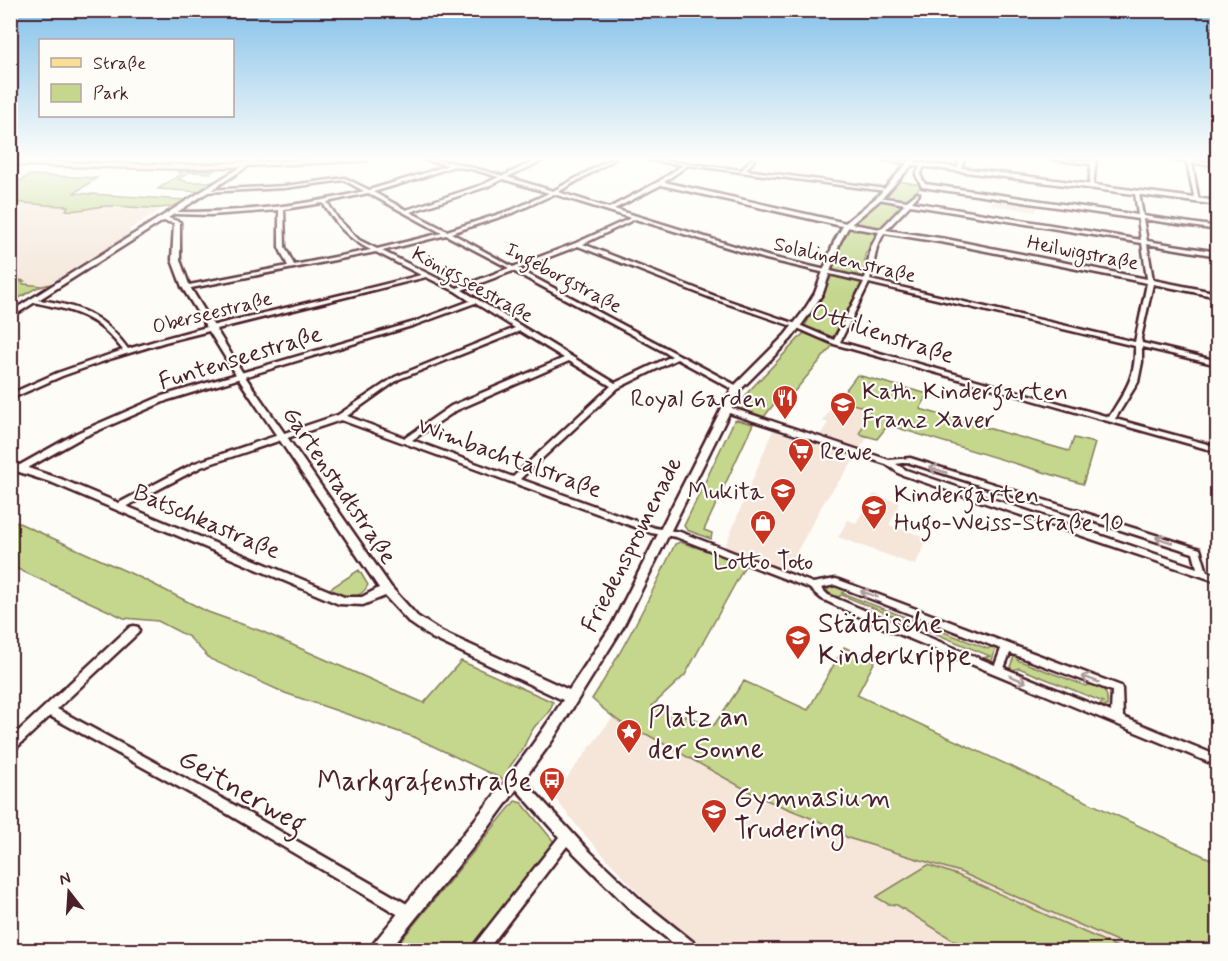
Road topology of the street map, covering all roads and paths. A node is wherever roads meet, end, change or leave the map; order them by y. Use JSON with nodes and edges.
{"nodes":[{"id":1,"x":188,"y":204,"type":"edge"},
{"id":2,"x":318,"y":204,"type":"edge"},
{"id":3,"x":326,"y":204,"type":"edge"},
{"id":4,"x":393,"y":204,"type":"edge"},
{"id":5,"x":428,"y":204,"type":"edge"},
{"id":6,"x":525,"y":204,"type":"edge"},
{"id":7,"x":589,"y":204,"type":"edge"},
{"id":8,"x":621,"y":204,"type":"edge"},
{"id":9,"x":752,"y":204,"type":"edge"},
{"id":10,"x":871,"y":204,"type":"edge"},
{"id":11,"x":908,"y":204,"type":"edge"},
{"id":12,"x":914,"y":204,"type":"edge"},
{"id":13,"x":1044,"y":204,"type":"edge"},
{"id":14,"x":1138,"y":204,"type":"edge"},
{"id":15,"x":281,"y":208,"type":"junction"},
{"id":16,"x":609,"y":210,"type":"junction"},
{"id":17,"x":407,"y":211,"type":"junction"},
{"id":18,"x":174,"y":213,"type":"junction"},
{"id":19,"x":634,"y":218,"type":"junction"},
{"id":20,"x":1139,"y":218,"type":"junction"},
{"id":21,"x":163,"y":219,"type":"junction"},
{"id":22,"x":846,"y":225,"type":"junction"},
{"id":23,"x":883,"y":230,"type":"junction"},
{"id":24,"x":1218,"y":230,"type":"edge"},
{"id":25,"x":447,"y":233,"type":"junction"},
{"id":26,"x":1142,"y":241,"type":"junction"},
{"id":27,"x":578,"y":244,"type":"junction"},
{"id":28,"x":378,"y":251,"type":"junction"},
{"id":29,"x":1218,"y":254,"type":"edge"},
{"id":30,"x":291,"y":266,"type":"junction"},
{"id":31,"x":515,"y":269,"type":"junction"},
{"id":32,"x":828,"y":272,"type":"junction"},
{"id":33,"x":426,"y":275,"type":"junction"},
{"id":34,"x":867,"y":281,"type":"junction"},
{"id":35,"x":1150,"y":282,"type":"junction"},
{"id":36,"x":186,"y":287,"type":"junction"},
{"id":37,"x":457,"y":290,"type":"junction"},
{"id":38,"x":1218,"y":295,"type":"edge"},
{"id":39,"x":34,"y":301,"type":"junction"},
{"id":40,"x":475,"y":301,"type":"junction"},
{"id":41,"x":10,"y":316,"type":"edge"},
{"id":42,"x":797,"y":326,"type":"junction"},
{"id":43,"x":210,"y":328,"type":"junction"},
{"id":44,"x":519,"y":329,"type":"junction"},
{"id":45,"x":836,"y":343,"type":"junction"},
{"id":46,"x":1138,"y":344,"type":"junction"},
{"id":47,"x":126,"y":350,"type":"junction"},
{"id":48,"x":677,"y":356,"type":"junction"},
{"id":49,"x":569,"y":358,"type":"junction"},
{"id":50,"x":1218,"y":363,"type":"edge"},
{"id":51,"x":240,"y":375,"type":"junction"},
{"id":52,"x":615,"y":386,"type":"junction"},
{"id":53,"x":737,"y":388,"type":"junction"},
{"id":54,"x":10,"y":398,"type":"edge"},
{"id":55,"x":726,"y":409,"type":"junction"},
{"id":56,"x":341,"y":417,"type":"junction"},
{"id":57,"x":1111,"y":420,"type":"junction"},
{"id":58,"x":281,"y":435,"type":"junction"},
{"id":59,"x":407,"y":440,"type":"junction"},
{"id":60,"x":1218,"y":450,"type":"edge"},
{"id":61,"x":890,"y":462,"type":"junction"},
{"id":62,"x":10,"y":465,"type":"edge"},
{"id":63,"x":23,"y":468,"type":"junction"},
{"id":64,"x":515,"y":480,"type":"junction"},
{"id":65,"x":118,"y":507,"type":"junction"},
{"id":66,"x":1085,"y":515,"type":"junction"},
{"id":67,"x":1080,"y":532,"type":"junction"},
{"id":68,"x":666,"y":533,"type":"junction"},
{"id":69,"x":1203,"y":574,"type":"junction"},
{"id":70,"x":1218,"y":579,"type":"edge"},
{"id":71,"x":812,"y":586,"type":"junction"},
{"id":72,"x":387,"y":590,"type":"junction"},
{"id":73,"x":134,"y":630,"type":"dead end"},
{"id":74,"x":1007,"y":647,"type":"junction"},
{"id":75,"x":998,"y":671,"type":"junction"},
{"id":76,"x":573,"y":698,"type":"junction"},
{"id":77,"x":51,"y":711,"type":"junction"},
{"id":78,"x":1117,"y":719,"type":"junction"},
{"id":79,"x":10,"y":747,"type":"edge"},
{"id":80,"x":1218,"y":761,"type":"edge"},
{"id":81,"x":516,"y":780,"type":"junction"},
{"id":82,"x":567,"y":836,"type":"junction"},
{"id":83,"x":409,"y":913,"type":"junction"},
{"id":84,"x":380,"y":951,"type":"edge"},
{"id":85,"x":479,"y":951,"type":"edge"},
{"id":86,"x":692,"y":951,"type":"edge"}],
"edges":[{"from":1,"to":18,"type":"street"},
{"from":2,"to":15,"type":"street"},
{"from":3,"to":28,"type":"street","name":"Königsseestraße"},
{"from":4,"to":17,"type":"street","name":"Ingeborgstraße"},
{"from":5,"to":17,"type":"street"},
{"from":6,"to":25,"type":"street"},
{"from":7,"to":16,"type":"street","name":"Solalindenstraße"},
{"from":8,"to":16,"type":"street"},
{"from":9,"to":22,"type":"street","name":"Heilwigstraße"},
{"from":10,"to":22,"type":"street","name":"Friedenspromenade"},
{"from":11,"to":23,"type":"street"},
{"from":12,"to":26,"type":"street"},
{"from":13,"to":20,"type":"street"},
{"from":14,"to":20,"type":"street"},
{"from":15,"to":18,"type":"street"},
{"from":15,"to":30,"type":"street"},
{"from":16,"to":19,"type":"street","name":"Solalindenstraße"},
{"from":17,"to":25,"type":"street","name":"Ingeborgstraße"},
{"from":18,"to":21,"type":"street"},
{"from":19,"to":27,"type":"street"},
{"from":19,"to":32,"type":"street","name":"Solalindenstraße"},
{"from":20,"to":24,"type":"street"},
{"from":20,"to":26,"type":"street"},
{"from":21,"to":36,"type":"street","name":"Gartenstadtstraße"},
{"from":21,"to":39,"type":"street"},
{"from":22,"to":23,"type":"street","name":"Heilwigstraße"},
{"from":22,"to":32,"type":"street","name":"Friedenspromenade"},
{"from":23,"to":34,"type":"street"},
{"from":23,"to":35,"type":"street","name":"Heilwigstraße"},
{"from":25,"to":28,"type":"street"},
{"from":25,"to":31,"type":"street","name":"Ingeborgstraße"},
{"from":26,"to":29,"type":"street"},
{"from":26,"to":35,"type":"street"},
{"from":27,"to":31,"type":"street"},
{"from":27,"to":42,"type":"street","name":"Ottilienstraße"},
{"from":28,"to":30,"type":"street"},
{"from":28,"to":33,"type":"street","name":"Königsseestraße"},
{"from":30,"to":36,"type":"street"},
{"from":31,"to":37,"type":"street"},
{"from":31,"to":48,"type":"street","name":"Ingeborgstraße"},
{"from":32,"to":34,"type":"street","name":"Solalindenstraße"},
{"from":32,"to":42,"type":"street","name":"Friedenspromenade"},
{"from":33,"to":37,"type":"street","name":"Königsseestraße"},
{"from":33,"to":43,"type":"street","name":"Oberseestraße"},
{"from":34,"to":45,"type":"street"},
{"from":34,"to":46,"type":"street","name":"Solalindenstraße"},
{"from":35,"to":38,"type":"street","name":"Heilwigstraße"},
{"from":35,"to":46,"type":"street"},
{"from":36,"to":43,"type":"street","name":"Gartenstadtstraße"},
{"from":37,"to":40,"type":"street","name":"Königsseestraße"},
{"from":39,"to":41,"type":"street"},
{"from":39,"to":47,"type":"street"},
{"from":40,"to":44,"type":"street","name":"Königsseestraße"},
{"from":40,"to":51,"type":"street","name":"Funtenseestraße"},
{"from":42,"to":45,"type":"street","name":"Ottilienstraße"},
{"from":42,"to":53,"type":"street","name":"Friedenspromenade"},
{"from":43,"to":47,"type":"street","name":"Oberseestraße"},
{"from":43,"to":51,"type":"street","name":"Gartenstadtstraße"},
{"from":44,"to":49,"type":"street","name":"Königsseestraße"},
{"from":44,"to":56,"type":"street"},
{"from":45,"to":57,"type":"street","name":"Ottilienstraße"},
{"from":46,"to":50,"type":"street","name":"Solalindenstraße"},
{"from":46,"to":57,"type":"street"},
{"from":47,"to":54,"type":"street","name":"Oberseestraße"},
{"from":48,"to":52,"type":"street"},
{"from":48,"to":53,"type":"street","name":"Ingeborgstraße"},
{"from":49,"to":52,"type":"street","name":"Königsseestraße"},
{"from":49,"to":59,"type":"street"},
{"from":51,"to":58,"type":"street","name":"Gartenstadtstraße"},
{"from":51,"to":63,"type":"street","name":"Funtenseestraße"},
{"from":52,"to":64,"type":"street"},
{"from":53,"to":55,"type":"street","name":"Friedenspromenade"},
{"from":55,"to":61,"type":"street"},
{"from":55,"to":68,"type":"street","name":"Friedenspromenade"},
{"from":56,"to":58,"type":"street"},
{"from":56,"to":59,"type":"street","name":"Wimbachtalstraße"},
{"from":57,"to":60,"type":"street","name":"Ottilienstraße"},
{"from":58,"to":65,"type":"street"},
{"from":58,"to":72,"type":"street","name":"Gartenstadtstraße"},
{"from":59,"to":64,"type":"street","name":"Wimbachtalstraße"},
{"from":66,"to":61,"type":"street","one_way":true},
{"from":61,"to":67,"type":"street"},
{"from":62,"to":63,"type":"street","name":"Batschkastraße"},
{"from":63,"to":65,"type":"street","name":"Batschkastraße"},
{"from":64,"to":68,"type":"street","name":"Wimbachtalstraße"},
{"from":65,"to":72,"type":"street","name":"Batschkastraße"},
{"from":66,"to":67,"type":"street"},
{"from":69,"to":66,"type":"street","one_way":true},
{"from":67,"to":69,"type":"street"},
{"from":68,"to":71,"type":"street","name":"Wimbachtalstraße"},
{"from":68,"to":76,"type":"street","name":"Friedenspromenade"},
{"from":69,"to":70,"type":"street"},
{"from":74,"to":71,"type":"street","one_way":true},
{"from":71,"to":75,"type":"street"},
{"from":72,"to":76,"type":"street","name":"Gartenstadtstraße"},
{"from":73,"to":77,"type":"street"},
{"from":74,"to":75,"type":"street"},
{"from":78,"to":74,"type":"street","one_way":true},
{"from":75,"to":78,"type":"street","one_way":true},
{"from":76,"to":81,"type":"street","name":"Friedenspromenade"},
{"from":77,"to":79,"type":"street"},
{"from":77,"to":83,"type":"street","name":"Geitnerweg"},
{"from":78,"to":80,"type":"street"},
{"from":81,"to":82,"type":"street"},
{"from":81,"to":83,"type":"street","name":"Friedenspromenade"},
{"from":82,"to":85,"type":"street"},
{"from":82,"to":86,"type":"street"},
{"from":83,"to":84,"type":"street","name":"Friedenspromenade"}]}
